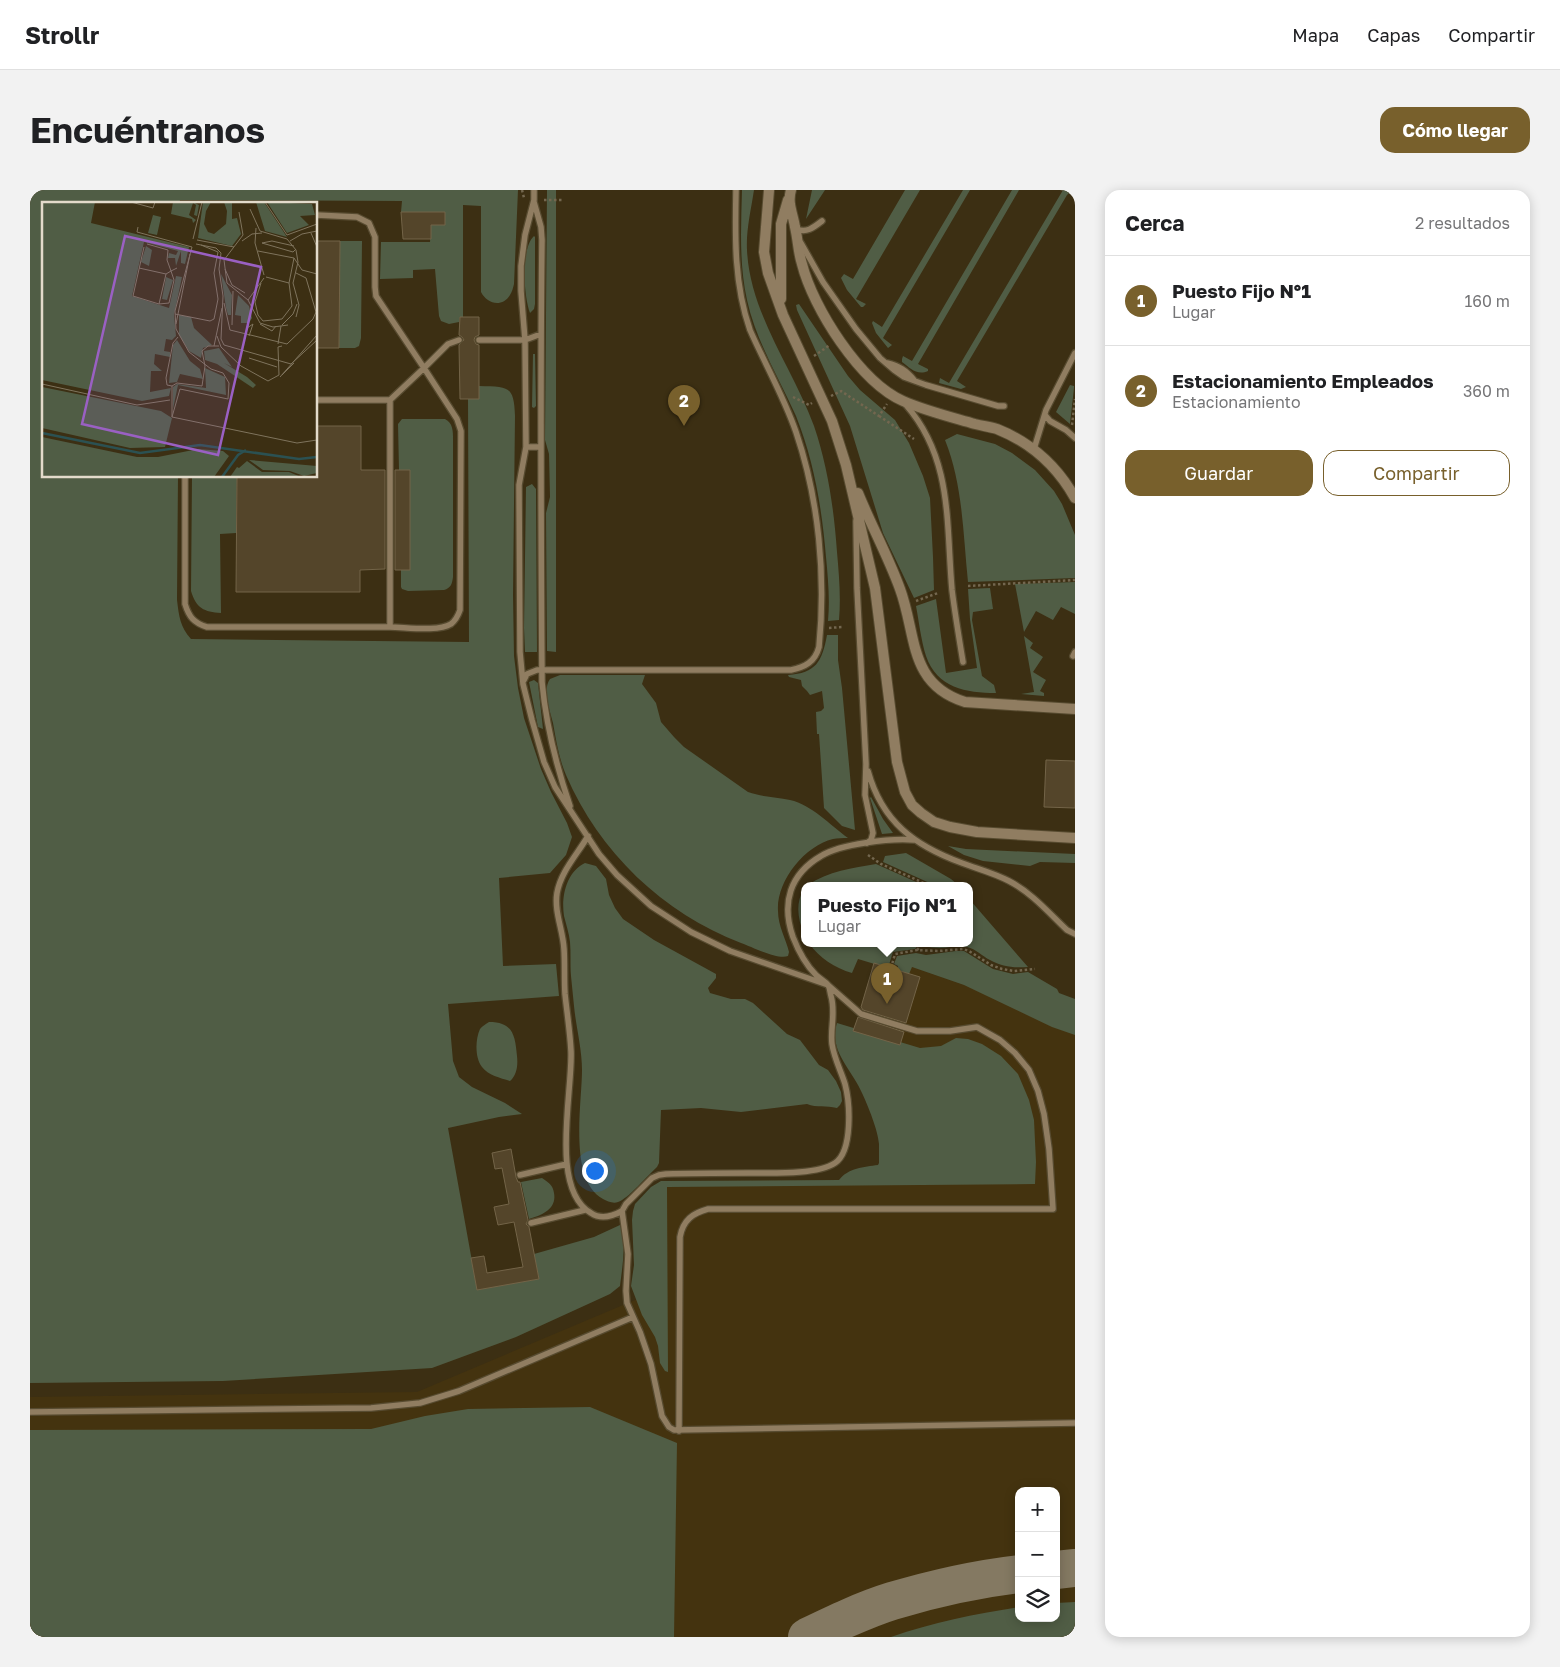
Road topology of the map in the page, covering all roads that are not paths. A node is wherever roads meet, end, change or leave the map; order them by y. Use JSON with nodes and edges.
{"nodes":[{"id":1,"x":534,"y":190,"type":"edge"},
{"id":2,"x":736,"y":190,"type":"edge"},
{"id":3,"x":770,"y":190,"type":"edge"},
{"id":4,"x":790,"y":195,"type":"edge"},
{"id":5,"x":534,"y":200,"type":"junction"},
{"id":6,"x":318,"y":216,"type":"edge"},
{"id":7,"x":822,"y":222,"type":"dead end"},
{"id":8,"x":796,"y":231,"type":"junction"},
{"id":9,"x":781,"y":309,"type":"junction"},
{"id":10,"x":541,"y":334,"type":"junction"},
{"id":11,"x":460,"y":340,"type":"dead end"},
{"id":12,"x":479,"y":340,"type":"dead end"},
{"id":13,"x":525,"y":340,"type":"junction"},
{"id":14,"x":1075,"y":354,"type":"edge"},
{"id":15,"x":424,"y":368,"type":"junction"},
{"id":16,"x":318,"y":400,"type":"edge"},
{"id":17,"x":390,"y":400,"type":"junction"},
{"id":18,"x":903,"y":401,"type":"junction"},
{"id":19,"x":1004,"y":406,"type":"dead end"},
{"id":20,"x":1045,"y":415,"type":"junction"},
{"id":21,"x":1075,"y":438,"type":"edge"},
{"id":22,"x":526,"y":447,"type":"junction"},
{"id":23,"x":540,"y":447,"type":"junction"},
{"id":24,"x":1034,"y":449,"type":"junction"},
{"id":25,"x":846,"y":465,"type":"junction"},
{"id":26,"x":185,"y":478,"type":"edge"},
{"id":27,"x":1075,"y":498,"type":"edge"},
{"id":28,"x":856,"y":506,"type":"junction"},
{"id":29,"x":390,"y":627,"type":"junction"},
{"id":30,"x":963,"y":662,"type":"dead end"},
{"id":31,"x":542,"y":670,"type":"junction"},
{"id":32,"x":523,"y":684,"type":"junction"},
{"id":33,"x":1075,"y":709,"type":"edge"},
{"id":34,"x":866,"y":764,"type":"junction"},
{"id":35,"x":573,"y":815,"type":"junction"},
{"id":36,"x":588,"y":836,"type":"junction"},
{"id":37,"x":1075,"y":838,"type":"edge"},
{"id":38,"x":914,"y":840,"type":"junction"},
{"id":39,"x":867,"y":843,"type":"junction"},
{"id":40,"x":1075,"y":934,"type":"edge"},
{"id":41,"x":828,"y":985,"type":"junction"},
{"id":42,"x":568,"y":1164,"type":"junction"},
{"id":43,"x":520,"y":1174,"type":"dead end"},
{"id":44,"x":585,"y":1210,"type":"junction"},
{"id":45,"x":622,"y":1210,"type":"junction"},
{"id":46,"x":531,"y":1223,"type":"dead end"},
{"id":47,"x":634,"y":1317,"type":"junction"},
{"id":48,"x":30,"y":1412,"type":"edge"},
{"id":49,"x":1075,"y":1423,"type":"edge"},
{"id":50,"x":679,"y":1431,"type":"junction"}],
"edges":[{"from":1,"to":5,"type":"lane"},
{"from":2,"to":31,"type":"lane"},
{"from":3,"to":9,"type":"street"},
{"from":4,"to":8,"type":"street"},
{"from":4,"to":9,"type":"street"},
{"from":5,"to":10,"type":"lane"},
{"from":5,"to":13,"type":"lane"},
{"from":6,"to":15,"type":"lane"},
{"from":7,"to":8,"type":"lane"},
{"from":8,"to":18,"type":"street"},
{"from":8,"to":19,"type":"lane"},
{"from":9,"to":25,"type":"street"},
{"from":10,"to":13,"type":"lane"},
{"from":10,"to":23,"type":"lane"},
{"from":11,"to":15,"type":"lane"},
{"from":12,"to":13,"type":"lane"},
{"from":13,"to":22,"type":"lane"},
{"from":14,"to":20,"type":"lane"},
{"from":15,"to":17,"type":"lane"},
{"from":15,"to":29,"type":"lane"},
{"from":16,"to":17,"type":"lane"},
{"from":17,"to":29,"type":"lane"},
{"from":18,"to":24,"type":"street"},
{"from":18,"to":30,"type":"lane"},
{"from":20,"to":21,"type":"lane"},
{"from":20,"to":24,"type":"lane"},
{"from":22,"to":23,"type":"lane"},
{"from":22,"to":32,"type":"lane"},
{"from":23,"to":31,"type":"lane"},
{"from":24,"to":27,"type":"street"},
{"from":25,"to":28,"type":"street"},
{"from":25,"to":33,"type":"street"},
{"from":26,"to":29,"type":"lane"},
{"from":28,"to":34,"type":"lane"},
{"from":28,"to":37,"type":"street"},
{"from":31,"to":32,"type":"lane"},
{"from":31,"to":35,"type":"lane"},
{"from":32,"to":35,"type":"lane"},
{"from":34,"to":38,"type":"lane"},
{"from":34,"to":39,"type":"lane"},
{"from":35,"to":36,"type":"lane"},
{"from":36,"to":41,"type":"lane"},
{"from":36,"to":42,"type":"lane"},
{"from":38,"to":39,"type":"lane"},
{"from":38,"to":40,"type":"lane"},
{"from":39,"to":41,"type":"lane"},
{"from":41,"to":45,"type":"lane"},
{"from":41,"to":50,"type":"lane"},
{"from":42,"to":43,"type":"lane"},
{"from":42,"to":44,"type":"lane"},
{"from":44,"to":45,"type":"lane"},
{"from":44,"to":46,"type":"lane"},
{"from":45,"to":47,"type":"lane"},
{"from":47,"to":48,"type":"lane"},
{"from":47,"to":50,"type":"lane"},
{"from":49,"to":50,"type":"lane"}]}
